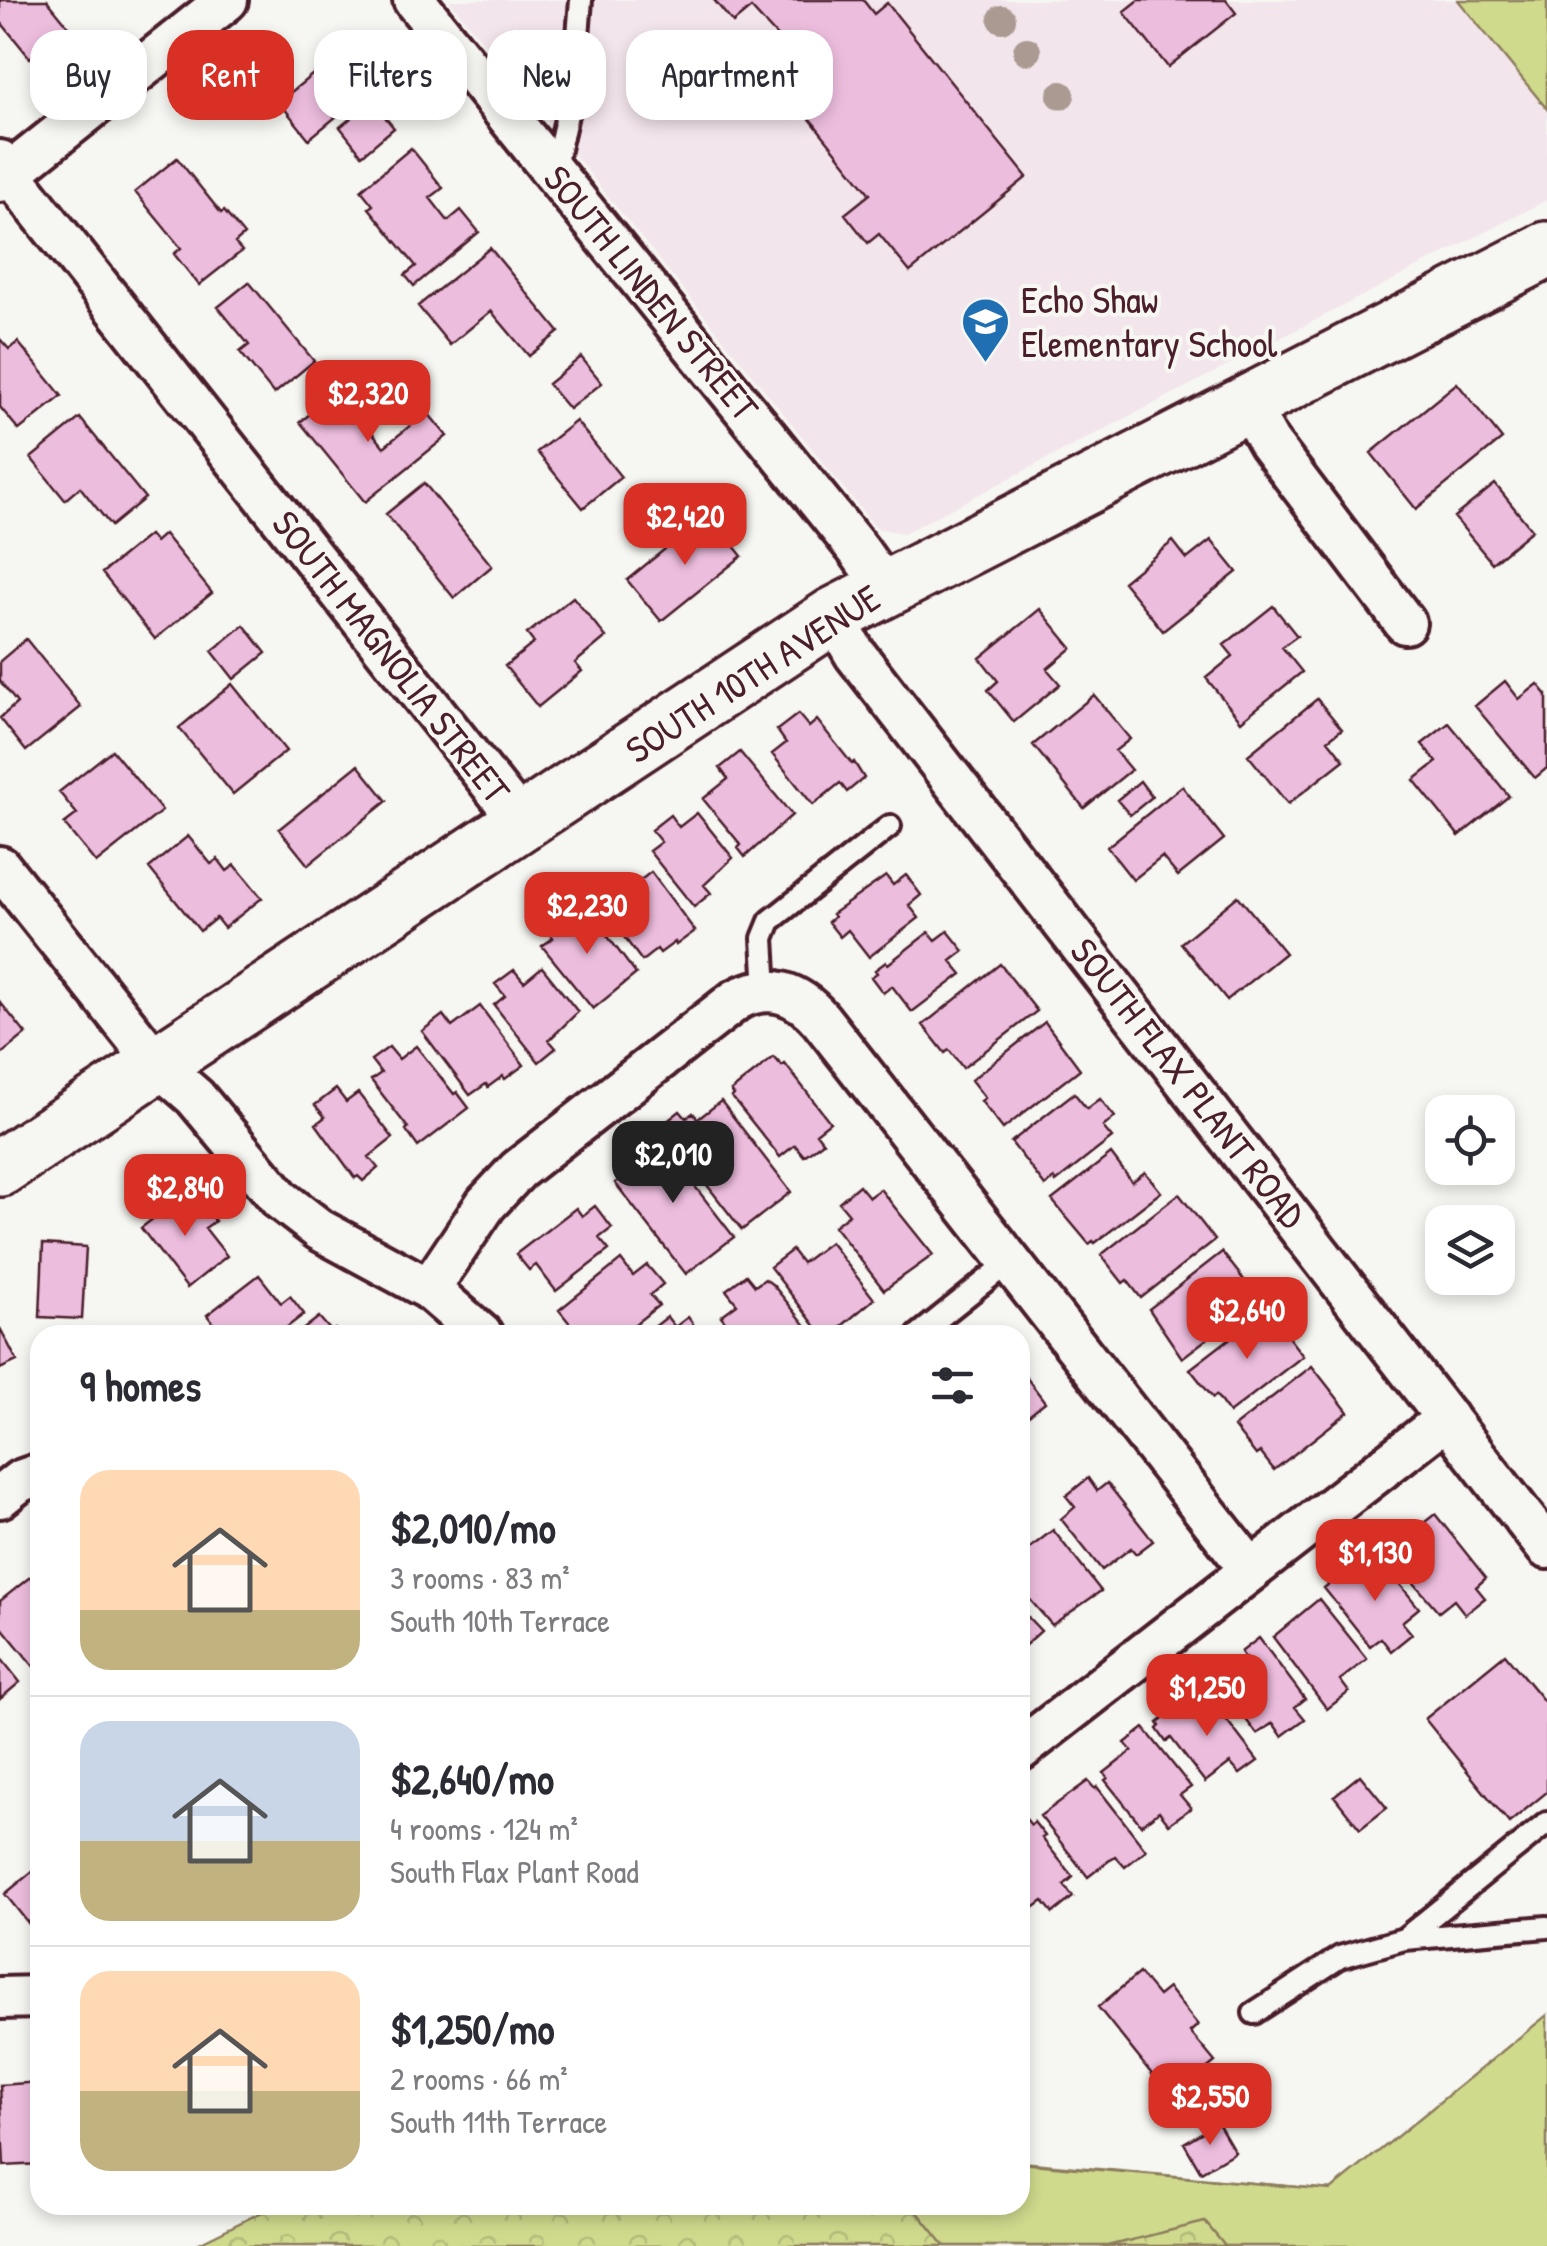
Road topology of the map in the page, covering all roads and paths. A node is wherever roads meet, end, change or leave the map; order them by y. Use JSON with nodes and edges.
{"nodes":[{"id":1,"x":227,"y":0,"type":"edge"},
{"id":2,"x":414,"y":0,"type":"edge"},
{"id":3,"x":580,"y":0,"type":"edge"},
{"id":4,"x":3,"y":172,"type":"edge"},
{"id":5,"x":554,"y":173,"type":"junction"},
{"id":6,"x":1547,"y":250,"type":"edge"},
{"id":7,"x":1246,"y":404,"type":"junction"},
{"id":8,"x":885,"y":588,"type":"junction"},
{"id":9,"x":832,"y":616,"type":"junction"},
{"id":10,"x":1405,"y":624,"type":"dead end"},
{"id":11,"x":523,"y":824,"type":"junction"},
{"id":12,"x":890,"y":826,"type":"dead end"},
{"id":13,"x":0,"y":868,"type":"edge"},
{"id":14,"x":766,"y":991,"type":"junction"},
{"id":15,"x":157,"y":1064,"type":"junction"},
{"id":16,"x":0,"y":1168,"type":"edge"},
{"id":17,"x":1010,"y":1262,"type":"junction"},
{"id":18,"x":429,"y":1289,"type":"junction"},
{"id":19,"x":470,"y":1325,"type":"edge"},
{"id":20,"x":931,"y":1325,"type":"edge"},
{"id":21,"x":1447,"y":1418,"type":"junction"},
{"id":22,"x":30,"y":1478,"type":"edge"},
{"id":23,"x":0,"y":1496,"type":"edge"},
{"id":24,"x":1547,"y":1548,"type":"edge"},
{"id":25,"x":1250,"y":1570,"type":"junction"},
{"id":26,"x":1030,"y":1742,"type":"edge"},
{"id":27,"x":1547,"y":1823,"type":"edge"},
{"id":28,"x":1547,"y":1927,"type":"edge"},
{"id":29,"x":1404,"y":1938,"type":"junction"},
{"id":30,"x":30,"y":1997,"type":"edge"},
{"id":31,"x":0,"y":1998,"type":"edge"},
{"id":32,"x":1254,"y":2013,"type":"dead end"}],
"edges":[{"from":1,"to":4,"type":"street"},
{"from":2,"to":5,"type":"street","name":"SOUTH LINDEN STREET"},
{"from":3,"to":5,"type":"lane"},
{"from":4,"to":11,"type":"street","name":"SOUTH MAGNOLIA STREET"},
{"from":5,"to":8,"type":"street","name":"SOUTH LINDEN STREET"},
{"from":6,"to":7,"type":"main road","name":"SOUTH 10TH AVENUE"},
{"from":7,"to":8,"type":"main road","name":"SOUTH 10TH AVENUE"},
{"from":7,"to":10,"type":"street"},
{"from":8,"to":9,"type":"main road","name":"SOUTH 10TH AVENUE"},
{"from":9,"to":11,"type":"main road","name":"SOUTH 10TH AVENUE"},
{"from":9,"to":21,"type":"street","name":"SOUTH FLAX PLANT ROAD"},
{"from":11,"to":15,"type":"main road","name":"SOUTH 10TH AVENUE"},
{"from":12,"to":14,"type":"lane"},
{"from":13,"to":15,"type":"street"},
{"from":14,"to":17,"type":"street"},
{"from":14,"to":18,"type":"street"},
{"from":15,"to":16,"type":"main road","name":"SOUTH 10TH AVENUE"},
{"from":15,"to":18,"type":"street"},
{"from":17,"to":20,"type":"lane"},
{"from":17,"to":25,"type":"street"},
{"from":18,"to":19,"type":"street"},
{"from":21,"to":24,"type":"street","name":"SOUTH FLAX PLANT ROAD"},
{"from":21,"to":25,"type":"street"},
{"from":22,"to":23,"type":"street"},
{"from":25,"to":26,"type":"street"},
{"from":27,"to":29,"type":"lane"},
{"from":28,"to":29,"type":"lane"},
{"from":29,"to":32,"type":"lane"},
{"from":30,"to":31,"type":"street"}]}
